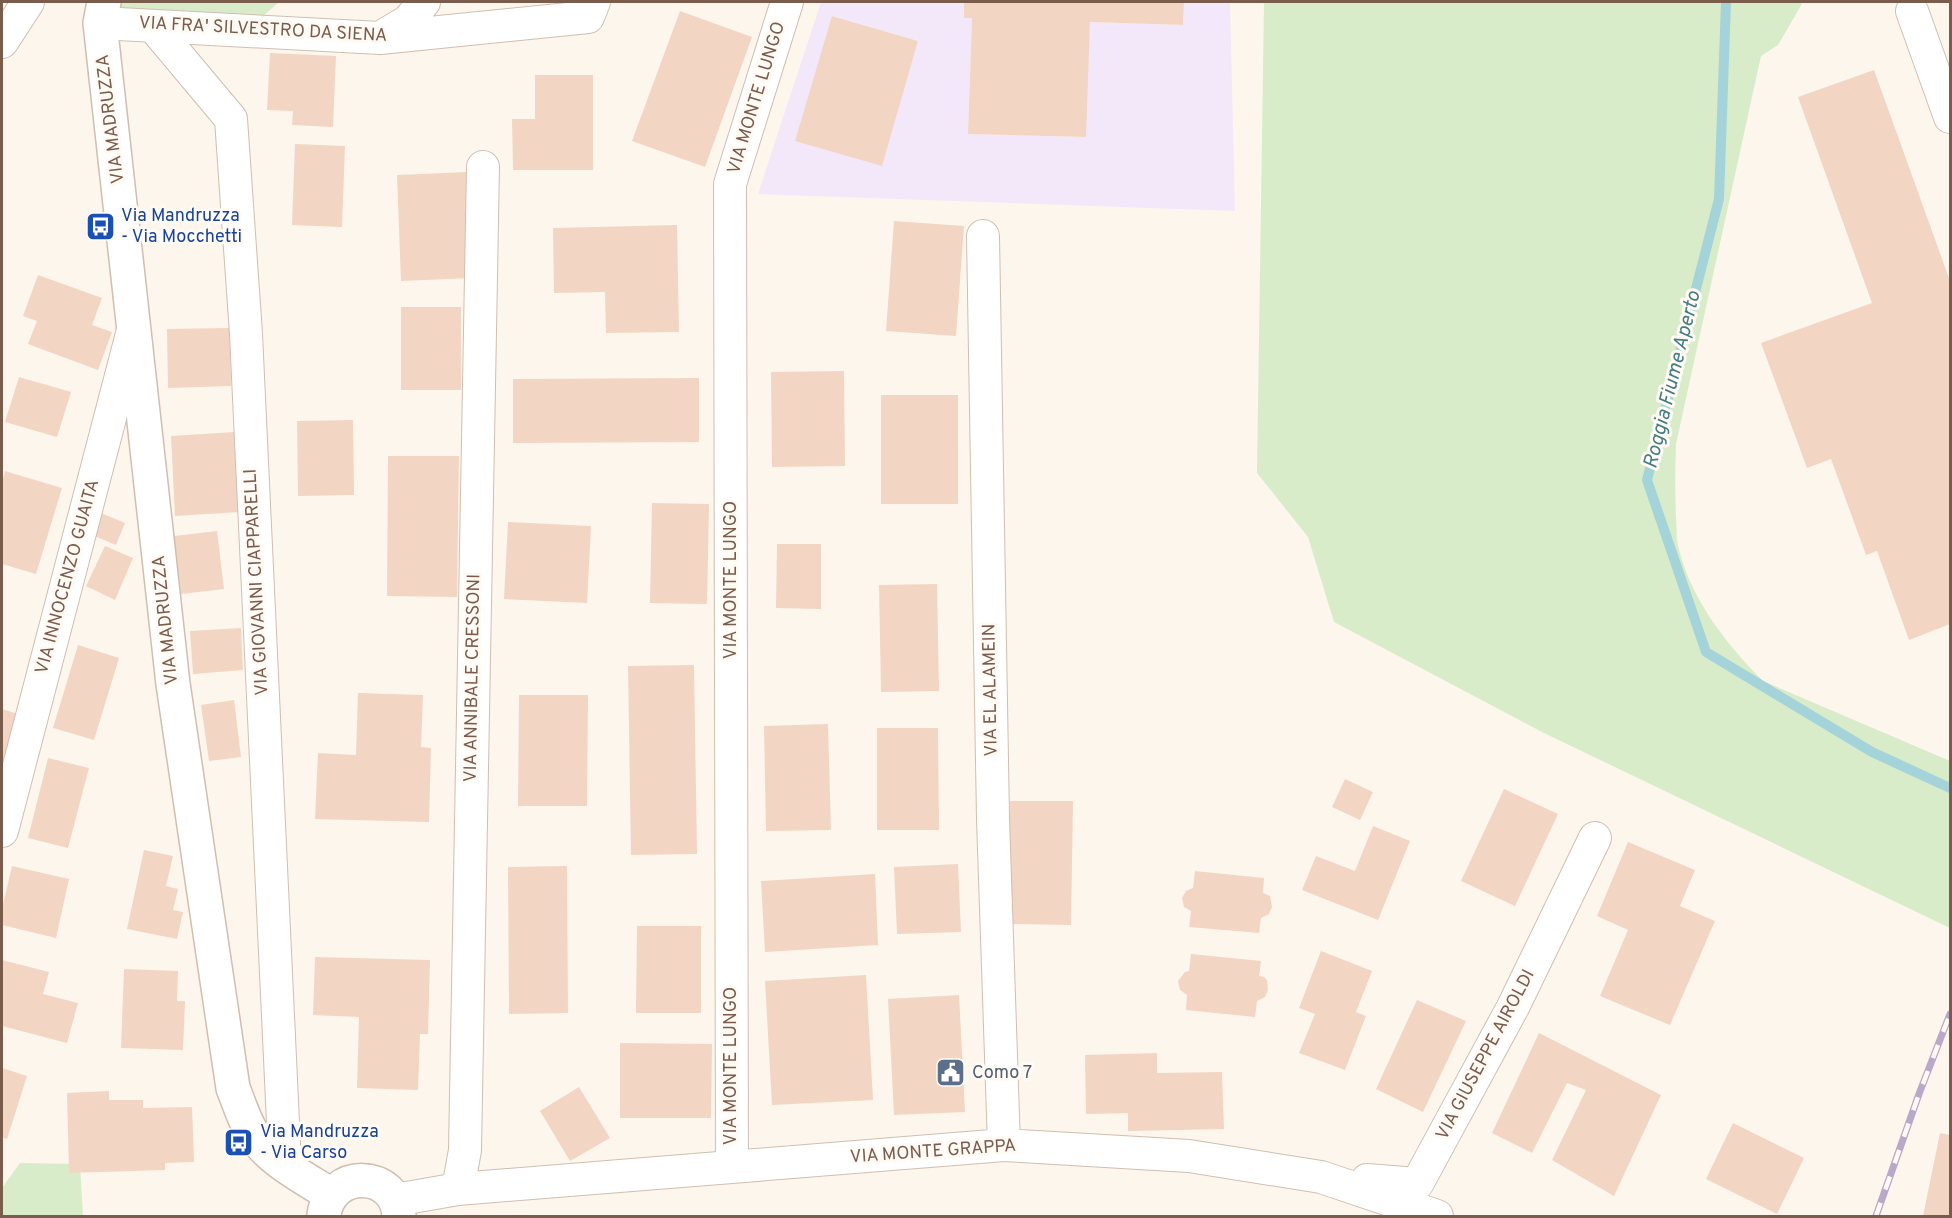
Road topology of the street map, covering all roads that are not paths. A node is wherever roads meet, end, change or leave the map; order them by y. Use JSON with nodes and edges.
{"nodes":[{"id":1,"x":28,"y":2,"type":"edge"},
{"id":2,"x":424,"y":2,"type":"edge"},
{"id":3,"x":594,"y":2,"type":"edge"},
{"id":4,"x":787,"y":2,"type":"edge"},
{"id":5,"x":1912,"y":11,"type":"dead end"},
{"id":6,"x":102,"y":12,"type":"edge"},
{"id":7,"x":153,"y":26,"type":"junction"},
{"id":8,"x":380,"y":38,"type":"junction"},
{"id":9,"x":2,"y":42,"type":"edge"},
{"id":10,"x":1950,"y":117,"type":"edge"},
{"id":11,"x":483,"y":167,"type":"dead end"},
{"id":12,"x":983,"y":236,"type":"dead end"},
{"id":13,"x":134,"y":323,"type":"junction"},
{"id":14,"x":2,"y":831,"type":"edge"},
{"id":15,"x":1595,"y":838,"type":"dead end"},
{"id":16,"x":1004,"y":1145,"type":"junction"},
{"id":17,"x":285,"y":1165,"type":"junction"},
{"id":18,"x":732,"y":1167,"type":"junction"},
{"id":19,"x":1321,"y":1177,"type":"junction"},
{"id":20,"x":458,"y":1189,"type":"junction"},
{"id":21,"x":327,"y":1206,"type":"edge"},
{"id":22,"x":402,"y":1211,"type":"edge"},
{"id":23,"x":1437,"y":1216,"type":"edge"}],
"edges":[{"from":1,"to":9,"type":"street"},
{"from":2,"to":8,"type":"street"},
{"from":3,"to":8,"type":"street","name":"VIA FRA' SILVESTRO DA SIENA"},
{"from":4,"to":18,"type":"street","name":"VIA MONTE LUNGO"},
{"from":5,"to":10,"type":"street"},
{"from":6,"to":7,"type":"street","name":"VIA FRA' SILVESTRO DA SIENA"},
{"from":6,"to":13,"type":"street","name":"VIA MADRUZZA"},
{"from":7,"to":8,"type":"street","name":"VIA FRA' SILVESTRO DA SIENA"},
{"from":7,"to":17,"type":"street","name":"VIA GIOVANNI CIAPPARELLI"},
{"from":11,"to":20,"type":"street","name":"VIA ANNIBALE CRESSONI"},
{"from":12,"to":16,"type":"street","name":"VIA EL ALAMEIN"},
{"from":13,"to":14,"type":"street","name":"VIA INNOCENZO GUAITA"},
{"from":13,"to":17,"type":"street","name":"VIA MADRUZZA"},
{"from":15,"to":19,"type":"street","name":"VIA GIUSEPPE AIROLDI"},
{"from":16,"to":18,"type":"street","name":"VIA MONTE GRAPPA"},
{"from":16,"to":19,"type":"street","name":"VIA MONTE GRAPPA"},
{"from":17,"to":21,"type":"street","name":"VIA MADRUZZA"},
{"from":18,"to":20,"type":"street","name":"VIA MONTE GRAPPA"},
{"from":19,"to":23,"type":"street","name":"VIA MONTE GRAPPA"},
{"from":20,"to":22,"type":"street","name":"VIA MONTE GRAPPA"},
{"from":21,"to":22,"type":"street"}]}
